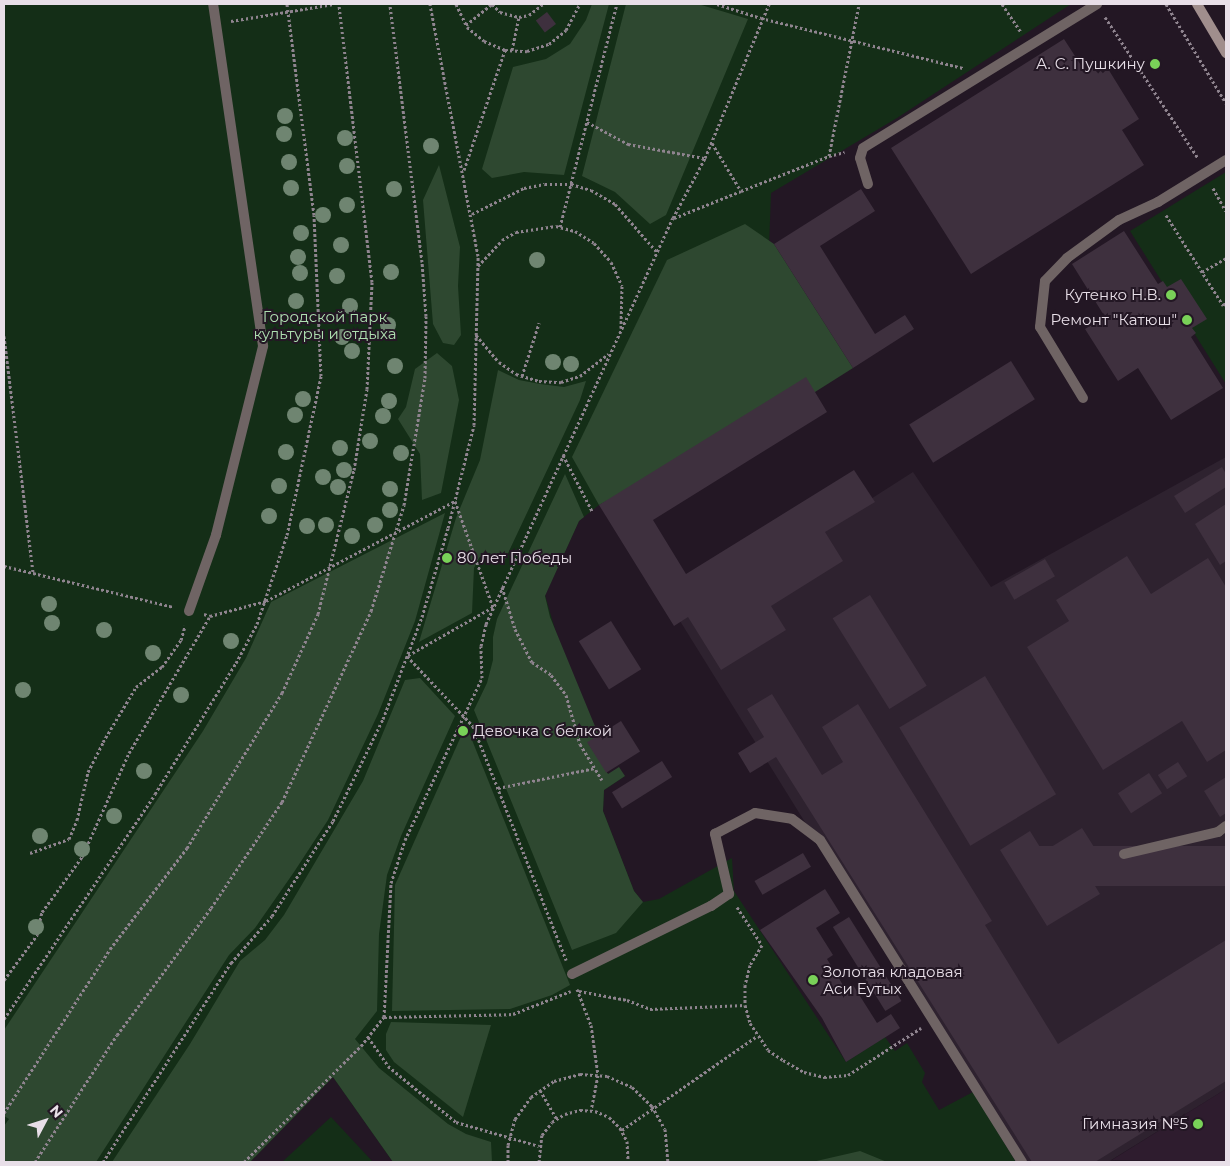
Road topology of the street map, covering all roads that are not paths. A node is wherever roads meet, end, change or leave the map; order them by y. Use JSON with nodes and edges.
{"nodes":[{"id":1,"x":213,"y":4,"type":"edge"},
{"id":2,"x":1097,"y":4,"type":"edge"},
{"id":3,"x":1197,"y":4,"type":"edge"},
{"id":4,"x":1226,"y":53,"type":"edge"},
{"id":5,"x":1226,"y":160,"type":"edge"},
{"id":6,"x":868,"y":184,"type":"dead end"},
{"id":7,"x":1082,"y":398,"type":"dead end"},
{"id":8,"x":189,"y":611,"type":"road end"},
{"id":9,"x":1226,"y":826,"type":"edge"},
{"id":10,"x":1124,"y":854,"type":"dead end"},
{"id":11,"x":572,"y":974,"type":"road end"},
{"id":12,"x":1022,"y":1162,"type":"edge"}],
"edges":[{"from":1,"to":8,"type":"lane"},
{"from":2,"to":6,"type":"lane"},
{"from":3,"to":4,"type":"main road"},
{"from":5,"to":7,"type":"lane"},
{"from":9,"to":10,"type":"lane"},
{"from":11,"to":12,"type":"lane"}]}
